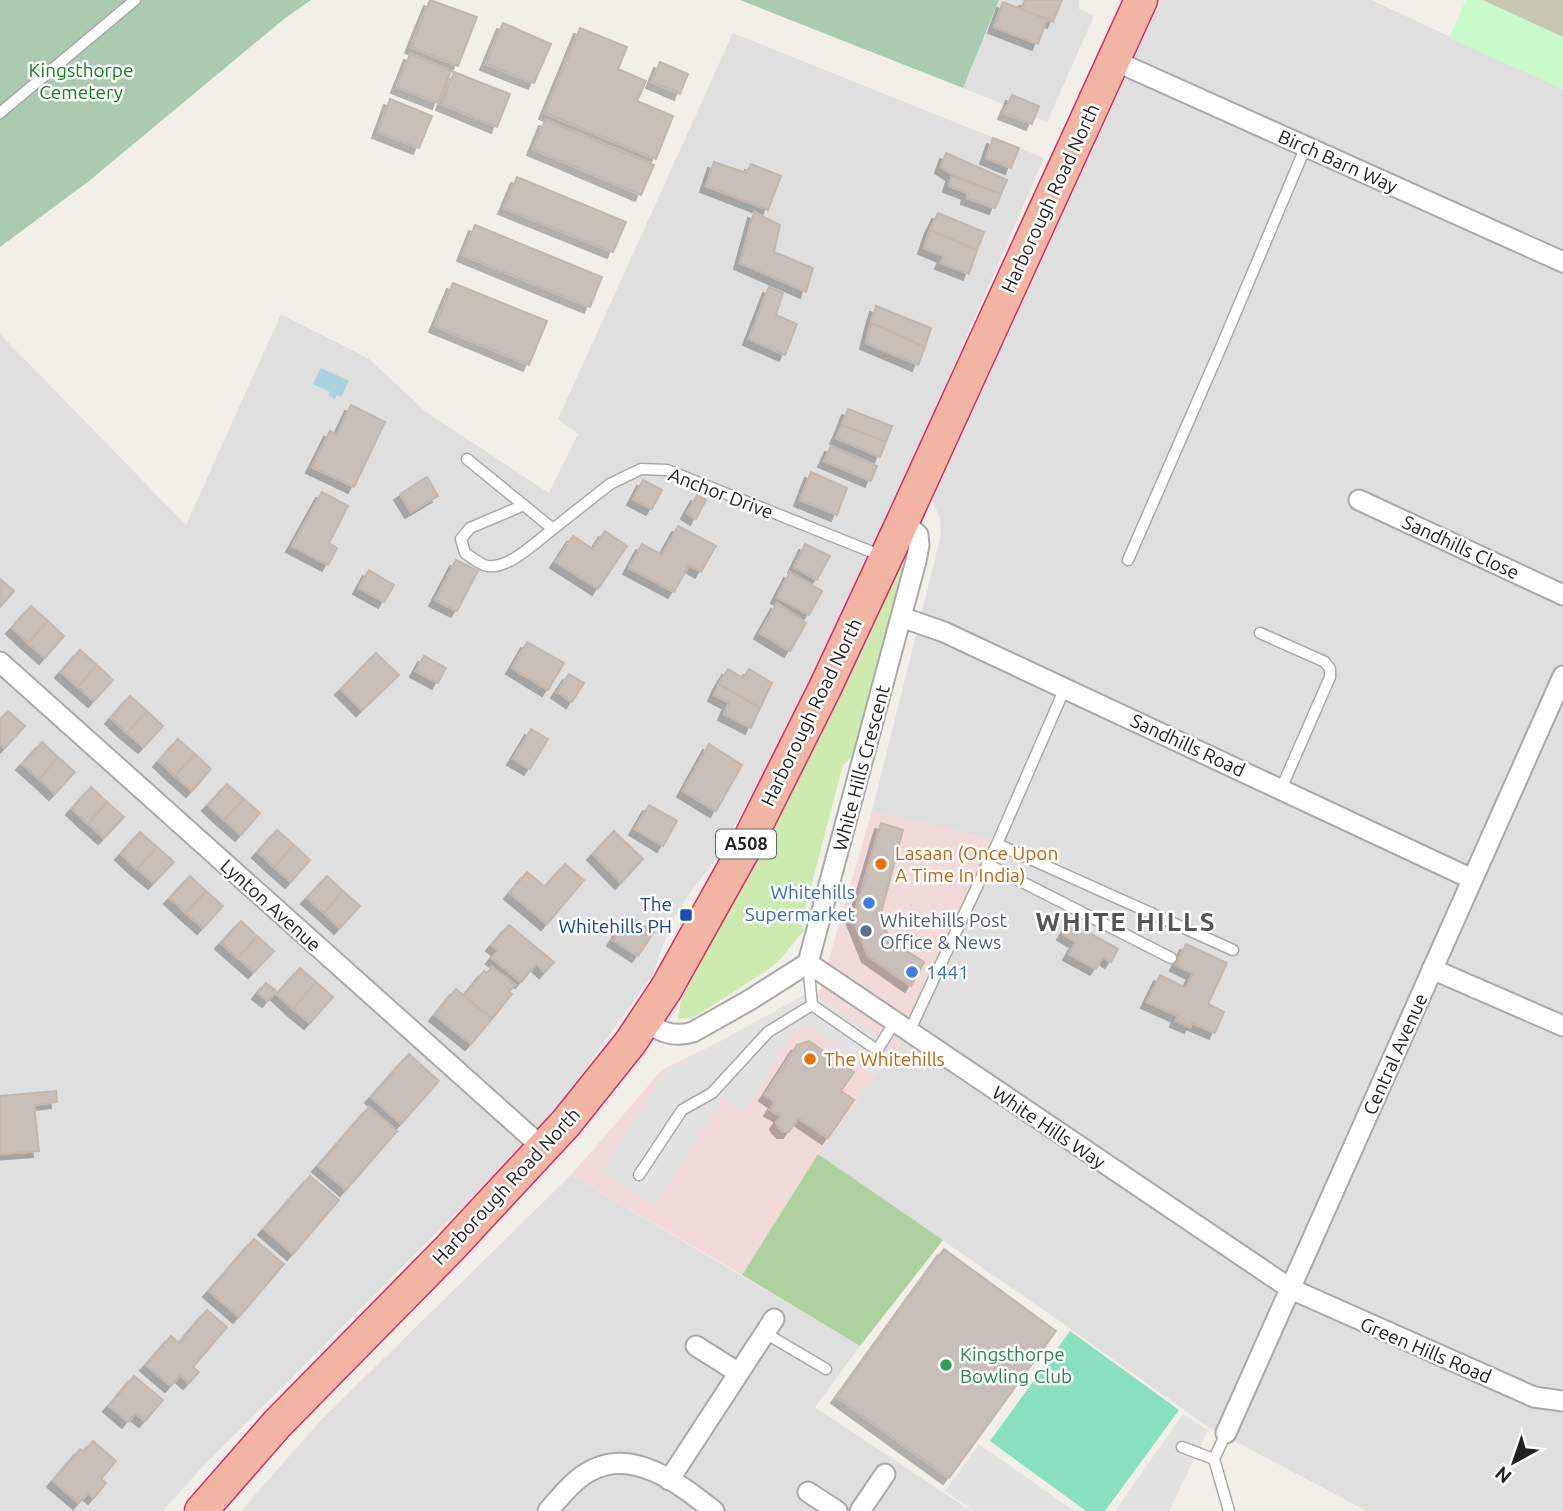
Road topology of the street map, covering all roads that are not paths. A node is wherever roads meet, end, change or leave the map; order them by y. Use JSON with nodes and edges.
{"nodes":[{"id":1,"x":135,"y":0,"type":"edge"},
{"id":2,"x":1136,"y":1,"type":"edge"},
{"id":3,"x":1113,"y":60,"type":"junction"},
{"id":4,"x":0,"y":113,"type":"edge"},
{"id":5,"x":1306,"y":146,"type":"junction"},
{"id":6,"x":1563,"y":262,"type":"edge"},
{"id":7,"x":467,"y":459,"type":"dead end"},
{"id":8,"x":1359,"y":500,"type":"dead end"},
{"id":9,"x":524,"y":505,"type":"junction"},
{"id":10,"x":903,"y":521,"type":"junction"},
{"id":11,"x":553,"y":529,"type":"junction"},
{"id":12,"x":886,"y":558,"type":"junction"},
{"id":13,"x":1128,"y":560,"type":"dead end"},
{"id":14,"x":1563,"y":595,"type":"edge"},
{"id":15,"x":901,"y":617,"type":"junction"},
{"id":16,"x":1260,"y":633,"type":"dead end"},
{"id":17,"x":0,"y":662,"type":"edge"},
{"id":18,"x":1563,"y":676,"type":"edge"},
{"id":19,"x":1065,"y":688,"type":"junction"},
{"id":20,"x":1281,"y":789,"type":"junction"},
{"id":21,"x":997,"y":844,"type":"junction"},
{"id":22,"x":987,"y":864,"type":"junction"},
{"id":23,"x":1472,"y":879,"type":"junction"},
{"id":24,"x":1233,"y":950,"type":"dead end"},
{"id":25,"x":1171,"y":958,"type":"dead end"},
{"id":26,"x":808,"y":963,"type":"junction"},
{"id":27,"x":1432,"y":969,"type":"junction"},
{"id":28,"x":812,"y":1005,"type":"junction"},
{"id":29,"x":645,"y":1022,"type":"junction"},
{"id":30,"x":902,"y":1027,"type":"junction"},
{"id":31,"x":1563,"y":1027,"type":"edge"},
{"id":32,"x":543,"y":1148,"type":"junction"},
{"id":33,"x":639,"y":1175,"type":"dead end"},
{"id":34,"x":1291,"y":1290,"type":"junction"},
{"id":35,"x":769,"y":1326,"type":"joint"},
{"id":36,"x":696,"y":1346,"type":"dead end"},
{"id":37,"x":825,"y":1369,"type":"dead end"},
{"id":38,"x":739,"y":1373,"type":"junction"},
{"id":39,"x":1563,"y":1401,"type":"edge"},
{"id":40,"x":1226,"y":1433,"type":"joint"},
{"id":41,"x":1182,"y":1447,"type":"dead end"},
{"id":42,"x":1214,"y":1460,"type":"junction"},
{"id":43,"x":885,"y":1474,"type":"dead end"},
{"id":44,"x":669,"y":1480,"type":"junction"},
{"id":45,"x":808,"y":1492,"type":"dead end"},
{"id":46,"x":865,"y":1509,"type":"edge"},
{"id":47,"x":201,"y":1511,"type":"edge"},
{"id":48,"x":548,"y":1511,"type":"edge"},
{"id":49,"x":713,"y":1511,"type":"edge"},
{"id":50,"x":837,"y":1511,"type":"edge"},
{"id":51,"x":1229,"y":1511,"type":"edge"}],
"edges":[{"from":1,"to":4,"type":"lane"},
{"from":2,"to":3,"type":"highway","number":"A508"},
{"from":3,"to":5,"type":"street","name":"Birch Barn Way"},
{"from":3,"to":10,"type":"highway","name":"Harborough Road North","number":"A508"},
{"from":5,"to":6,"type":"street","name":"Birch Barn Way"},
{"from":5,"to":13,"type":"lane"},
{"from":7,"to":9,"type":"lane"},
{"from":8,"to":14,"type":"street","name":"Sandhills Close"},
{"from":9,"to":11,"type":"lane"},
{"from":9,"to":11,"type":"lane","name":"Anchor Drive"},
{"from":10,"to":12,"type":"highway","name":"Harborough Road North","number":"A508"},
{"from":10,"to":15,"type":"street","name":"White Hills Crescent"},
{"from":11,"to":12,"type":"lane","name":"Anchor Drive"},
{"from":12,"to":29,"type":"highway","name":"Harborough Road North","number":"A508"},
{"from":15,"to":19,"type":"street","name":"Sandhills Road"},
{"from":15,"to":26,"type":"street","name":"White Hills Crescent"},
{"from":16,"to":20,"type":"lane"},
{"from":17,"to":32,"type":"street","name":"Lynton Avenue"},
{"from":18,"to":23,"type":"street","name":"Central Avenue"},
{"from":19,"to":20,"type":"street","name":"Sandhills Road"},
{"from":19,"to":21,"type":"lane"},
{"from":20,"to":23,"type":"street","name":"Sandhills Road"},
{"from":21,"to":22,"type":"lane"},
{"from":21,"to":24,"type":"lane"},
{"from":22,"to":25,"type":"lane"},
{"from":22,"to":30,"type":"lane"},
{"from":23,"to":27,"type":"street","name":"Central Avenue"},
{"from":26,"to":28,"type":"lane"},
{"from":26,"to":29,"type":"street"},
{"from":26,"to":30,"type":"street","name":"White Hills Way"},
{"from":27,"to":31,"type":"street"},
{"from":27,"to":34,"type":"street","name":"Central Avenue"},
{"from":28,"to":30,"type":"lane"},
{"from":28,"to":33,"type":"lane"},
{"from":29,"to":32,"type":"highway","name":"Harborough Road North","number":"A508"},
{"from":30,"to":34,"type":"street","name":"White Hills Way"},
{"from":32,"to":47,"type":"highway","name":"Harborough Road North","number":"A508"},
{"from":34,"to":39,"type":"street","name":"Green Hills Road"},
{"from":34,"to":40,"type":"street","name":"Central Avenue"},
{"from":35,"to":37,"type":"lane"},
{"from":35,"to":38,"type":"street"},
{"from":36,"to":38,"type":"street"},
{"from":38,"to":44,"type":"street"},
{"from":40,"to":42,"type":"lane"},
{"from":41,"to":42,"type":"lane"},
{"from":42,"to":51,"type":"lane"},
{"from":43,"to":46,"type":"street"},
{"from":44,"to":48,"type":"street"},
{"from":44,"to":49,"type":"street"},
{"from":45,"to":50,"type":"street"}]}
